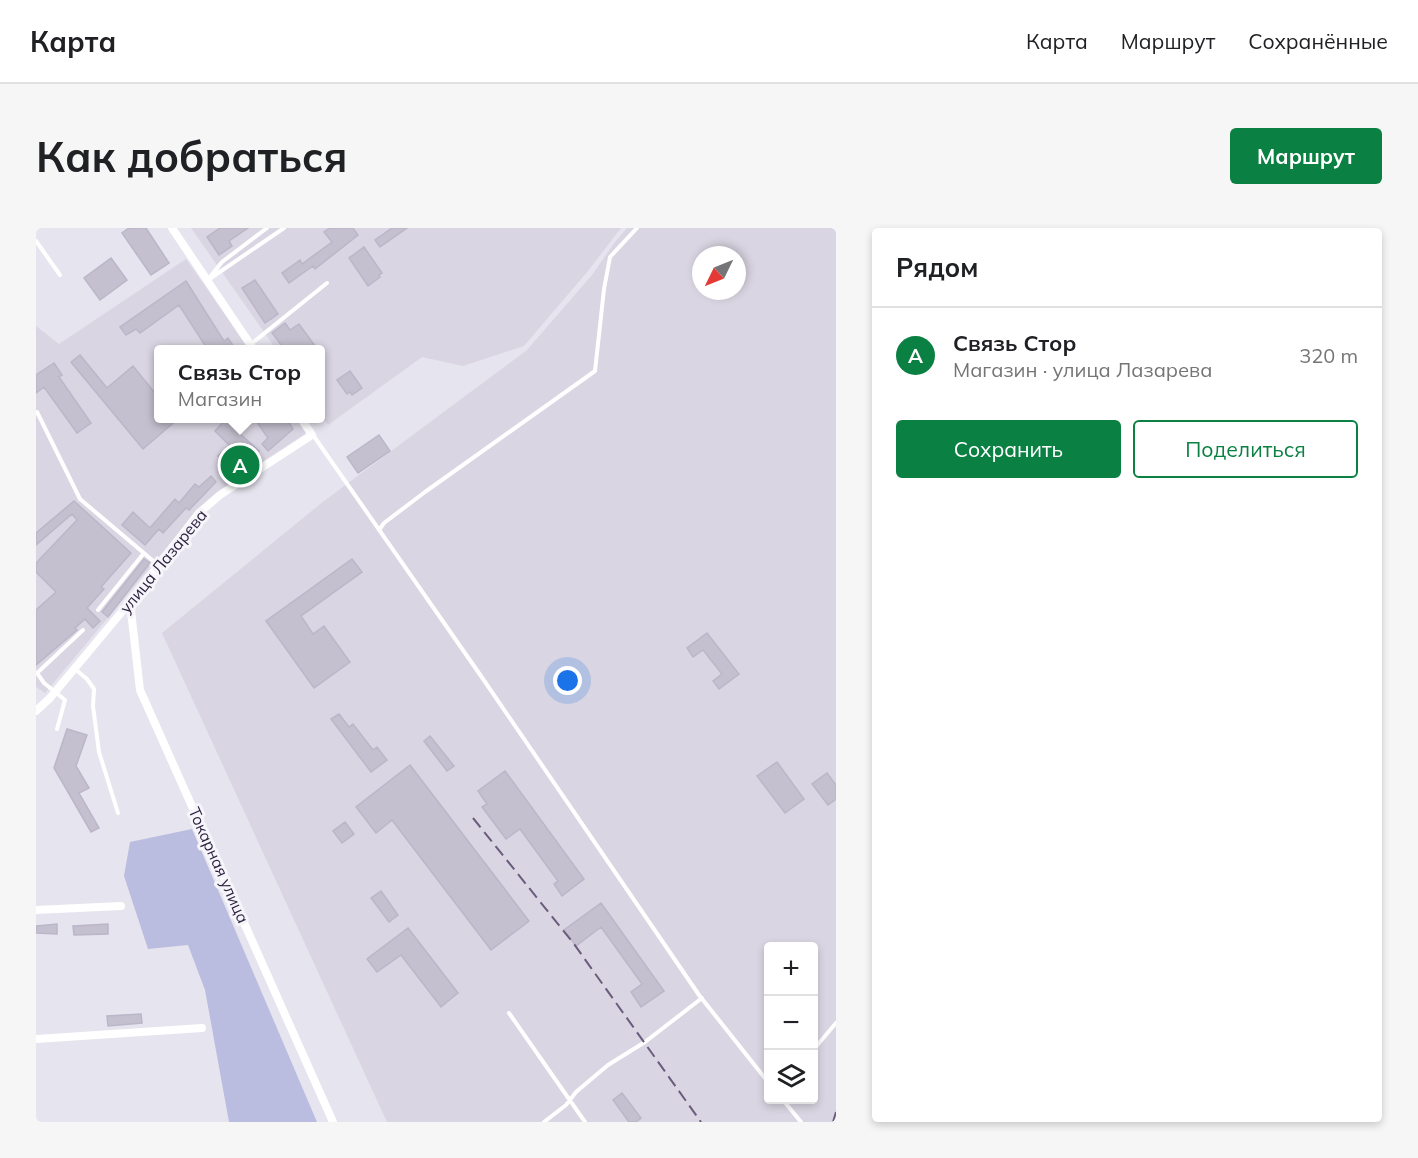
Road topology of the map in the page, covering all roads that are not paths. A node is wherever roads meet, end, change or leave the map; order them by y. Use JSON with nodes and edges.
{"nodes":[{"id":1,"x":172,"y":228,"type":"edge"},
{"id":2,"x":267,"y":228,"type":"edge"},
{"id":3,"x":284,"y":228,"type":"edge"},
{"id":4,"x":637,"y":228,"type":"edge"},
{"id":5,"x":36,"y":241,"type":"edge"},
{"id":6,"x":60,"y":275,"type":"dead end"},
{"id":7,"x":207,"y":280,"type":"junction"},
{"id":8,"x":327,"y":283,"type":"dead end"},
{"id":9,"x":251,"y":345,"type":"edge"},
{"id":10,"x":254,"y":345,"type":"edge"},
{"id":11,"x":38,"y":412,"type":"dead end"},
{"id":12,"x":304,"y":423,"type":"edge"},
{"id":13,"x":312,"y":435,"type":"junction"},
{"id":14,"x":379,"y":530,"type":"junction"},
{"id":15,"x":144,"y":553,"type":"junction"},
{"id":16,"x":159,"y":565,"type":"junction"},
{"id":17,"x":130,"y":602,"type":"junction"},
{"id":18,"x":98,"y":610,"type":"dead end"},
{"id":19,"x":83,"y":630,"type":"dead end"},
{"id":20,"x":75,"y":668,"type":"junction"},
{"id":21,"x":55,"y":691,"type":"junction"},
{"id":22,"x":36,"y":711,"type":"edge"},
{"id":23,"x":57,"y":729,"type":"dead end"},
{"id":24,"x":118,"y":813,"type":"dead end"},
{"id":25,"x":121,"y":906,"type":"dead end"},
{"id":26,"x":36,"y":910,"type":"edge"},
{"id":27,"x":702,"y":998,"type":"junction"},
{"id":28,"x":509,"y":1013,"type":"dead end"},
{"id":29,"x":836,"y":1023,"type":"edge"},
{"id":30,"x":201,"y":1028,"type":"dead end"},
{"id":31,"x":36,"y":1039,"type":"edge"},
{"id":32,"x":818,"y":1043,"type":"edge"},
{"id":33,"x":764,"y":1077,"type":"edge"},
{"id":34,"x":570,"y":1100,"type":"junction"},
{"id":35,"x":786,"y":1104,"type":"edge"},
{"id":36,"x":333,"y":1122,"type":"edge"},
{"id":37,"x":544,"y":1122,"type":"edge"},
{"id":38,"x":585,"y":1122,"type":"edge"},
{"id":39,"x":801,"y":1122,"type":"edge"}],
"edges":[{"from":1,"to":7,"type":"street"},
{"from":2,"to":7,"type":"lane"},
{"from":3,"to":7,"type":"lane"},
{"from":4,"to":14,"type":"lane"},
{"from":5,"to":6,"type":"lane"},
{"from":7,"to":9,"type":"street"},
{"from":8,"to":10,"type":"lane"},
{"from":11,"to":15,"type":"lane"},
{"from":12,"to":13,"type":"street"},
{"from":13,"to":14,"type":"lane"},
{"from":13,"to":16,"type":"street","name":"улица Лазарева"},
{"from":14,"to":27,"type":"lane"},
{"from":15,"to":16,"type":"lane"},
{"from":15,"to":18,"type":"lane"},
{"from":16,"to":17,"type":"street","name":"улица Лазарева"},
{"from":17,"to":20,"type":"street","name":"улица Лазарева"},
{"from":17,"to":36,"type":"street","name":"Токарная улица"},
{"from":19,"to":21,"type":"lane"},
{"from":20,"to":21,"type":"street","name":"улица Лазарева"},
{"from":20,"to":24,"type":"lane"},
{"from":21,"to":22,"type":"street","name":"улица Лазарева"},
{"from":21,"to":23,"type":"lane"},
{"from":25,"to":26,"type":"street"},
{"from":27,"to":33,"type":"lane"},
{"from":27,"to":34,"type":"lane"},
{"from":28,"to":34,"type":"lane"},
{"from":29,"to":32,"type":"lane"},
{"from":30,"to":31,"type":"street"},
{"from":34,"to":37,"type":"lane"},
{"from":34,"to":38,"type":"lane"},
{"from":35,"to":39,"type":"lane"}]}
